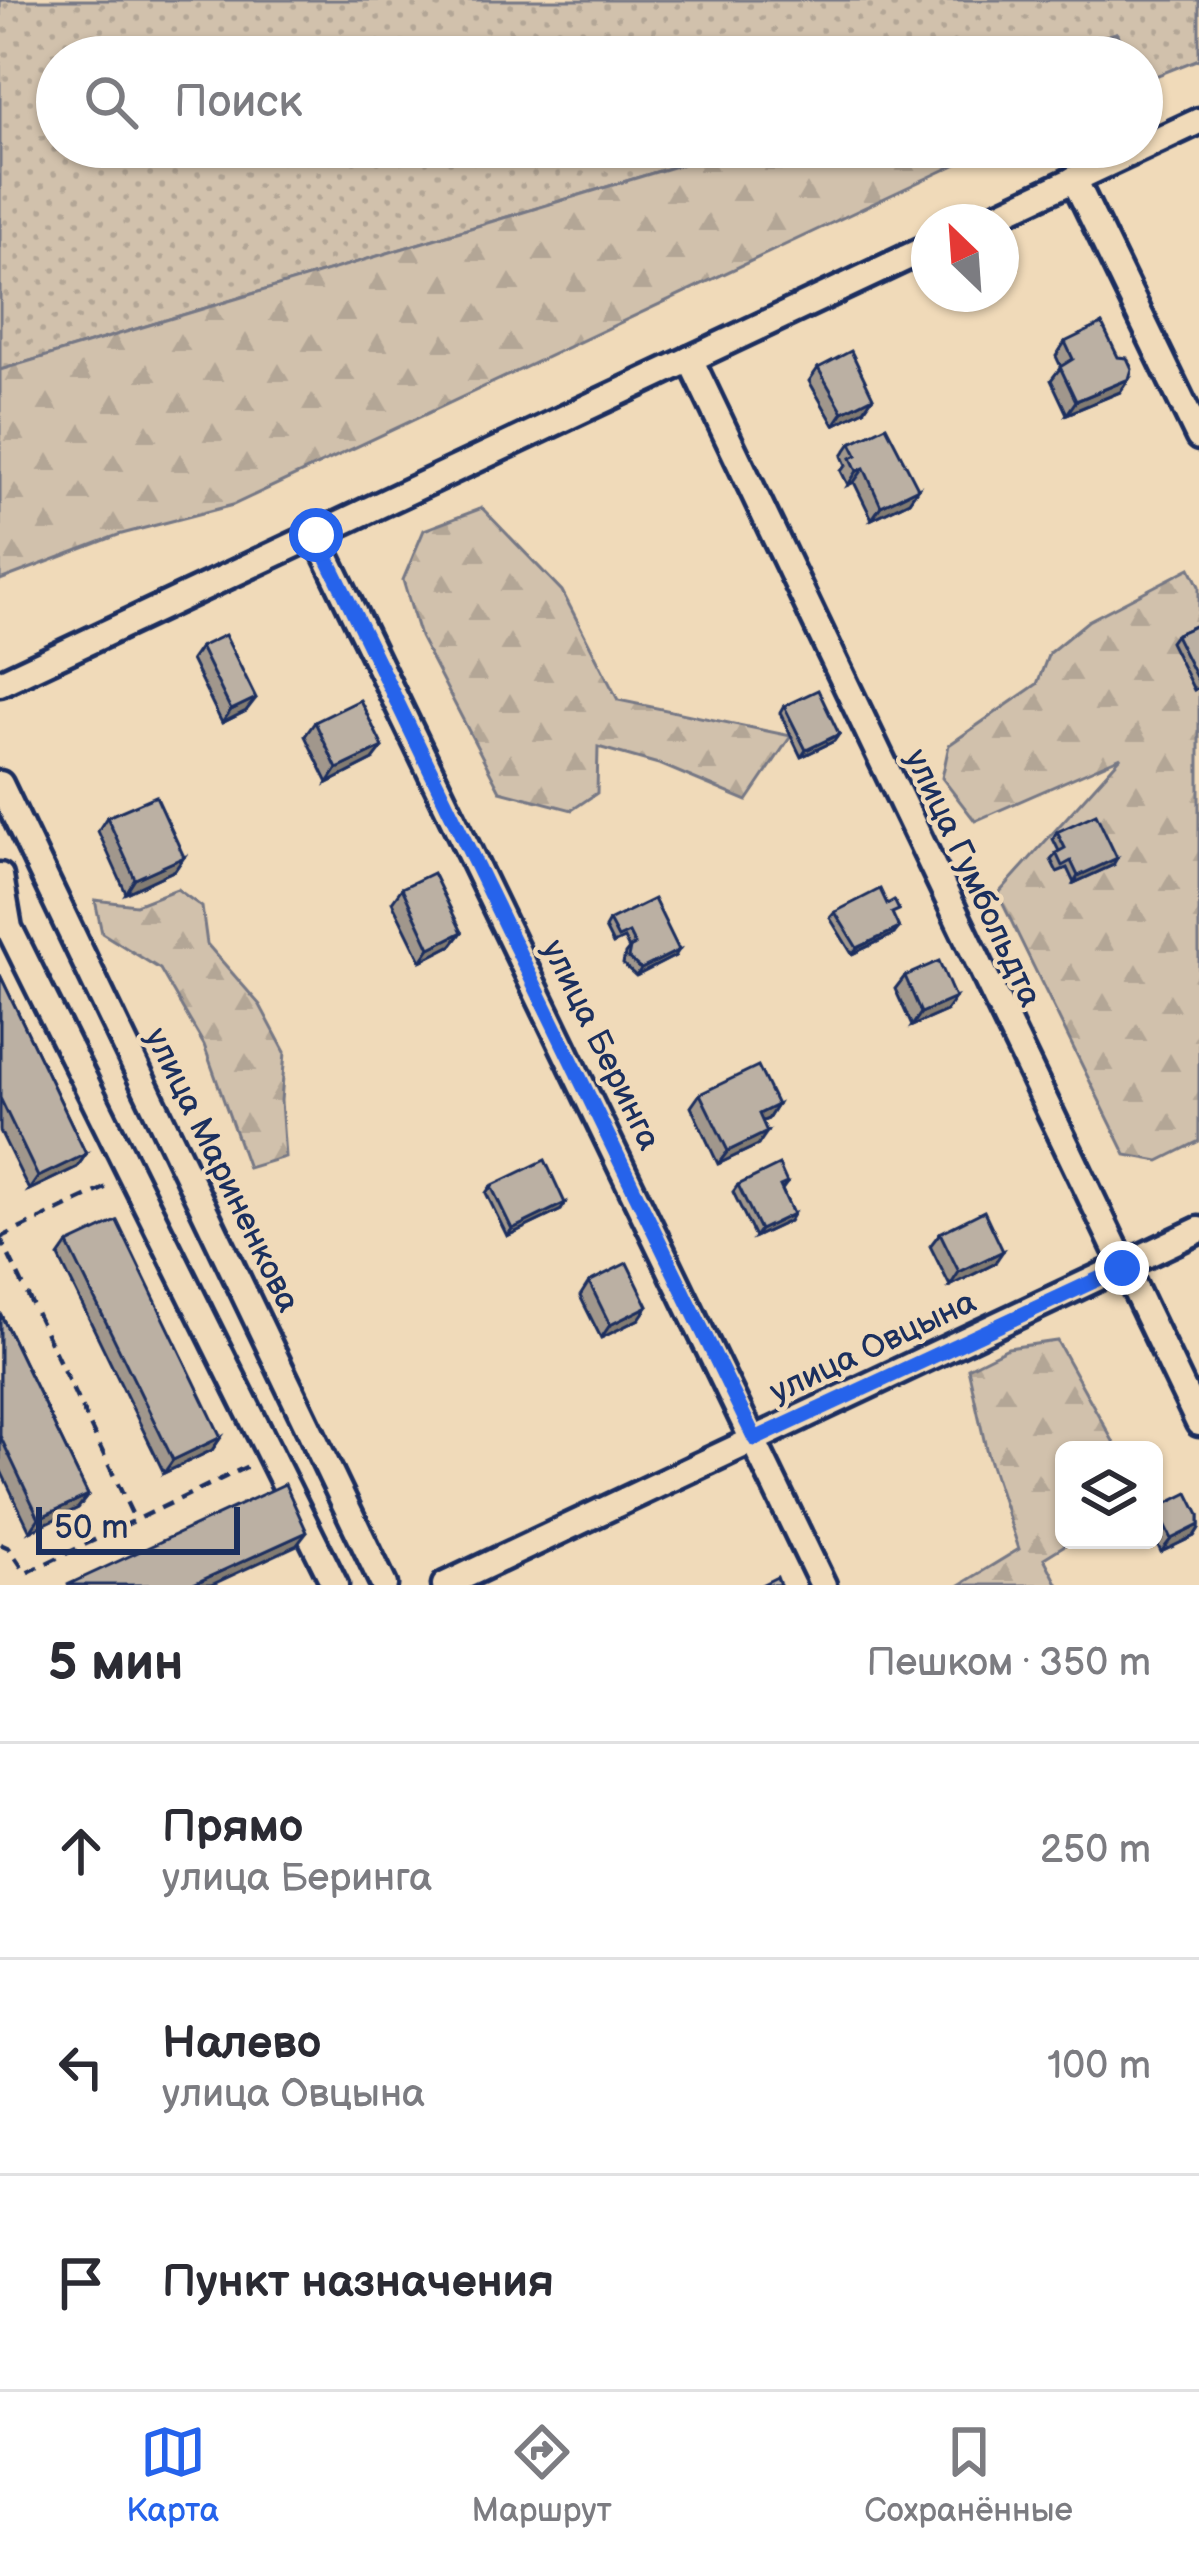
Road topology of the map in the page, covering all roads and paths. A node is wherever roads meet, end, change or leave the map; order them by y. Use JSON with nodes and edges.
{"nodes":[{"id":1,"x":1199,"y":121,"type":"edge"},
{"id":2,"x":1163,"y":138,"type":"edge"},
{"id":3,"x":1098,"y":168,"type":"edge"},
{"id":4,"x":1074,"y":179,"type":"junction"},
{"id":5,"x":1019,"y":205,"type":"edge"},
{"id":6,"x":911,"y":255,"type":"edge"},
{"id":7,"x":690,"y":359,"type":"junction"},
{"id":8,"x":1199,"y":437,"type":"edge"},
{"id":9,"x":316,"y":535,"type":"junction"},
{"id":10,"x":0,"y":683,"type":"edge"},
{"id":11,"x":0,"y":784,"type":"edge"},
{"id":12,"x":0,"y":876,"type":"edge"},
{"id":13,"x":131,"y":1175,"type":"junction"},
{"id":14,"x":1199,"y":1230,"type":"edge"},
{"id":15,"x":0,"y":1238,"type":"edge"},
{"id":16,"x":1122,"y":1268,"type":"junction"},
{"id":17,"x":1199,"y":1423,"type":"edge"},
{"id":18,"x":755,"y":1439,"type":"junction"},
{"id":19,"x":270,"y":1455,"type":"junction"},
{"id":20,"x":135,"y":1520,"type":"junction"},
{"id":21,"x":0,"y":1544,"type":"edge"},
{"id":22,"x":329,"y":1583,"type":"edge"},
{"id":23,"x":384,"y":1585,"type":"edge"},
{"id":24,"x":445,"y":1585,"type":"edge"},
{"id":25,"x":823,"y":1585,"type":"edge"}],
"edges":[{"from":1,"to":2,"type":"street"},
{"from":3,"to":4,"type":"street"},
{"from":4,"to":5,"type":"street"},
{"from":4,"to":8,"type":"street"},
{"from":6,"to":7,"type":"street"},
{"from":7,"to":9,"type":"street"},
{"from":7,"to":16,"type":"street","name":"улица Гумбольдта"},
{"from":9,"to":10,"type":"street"},
{"from":9,"to":18,"type":"street","name":"улица Беринга"},
{"from":11,"to":23,"type":"street","name":"улица Мариненкова"},
{"from":12,"to":13,"type":"street"},
{"from":13,"to":15,"type":"path"},
{"from":13,"to":19,"type":"street"},
{"from":14,"to":16,"type":"street","name":"улица Овцына"},
{"from":15,"to":20,"type":"path"},
{"from":16,"to":17,"type":"street","name":"улица Гумбольдта"},
{"from":16,"to":18,"type":"street","name":"улица Овцына"},
{"from":18,"to":24,"type":"street","name":"улица Овцына"},
{"from":18,"to":25,"type":"street","name":"улица Беринга"},
{"from":19,"to":20,"type":"path"},
{"from":19,"to":22,"type":"street"},
{"from":20,"to":21,"type":"path"}]}
